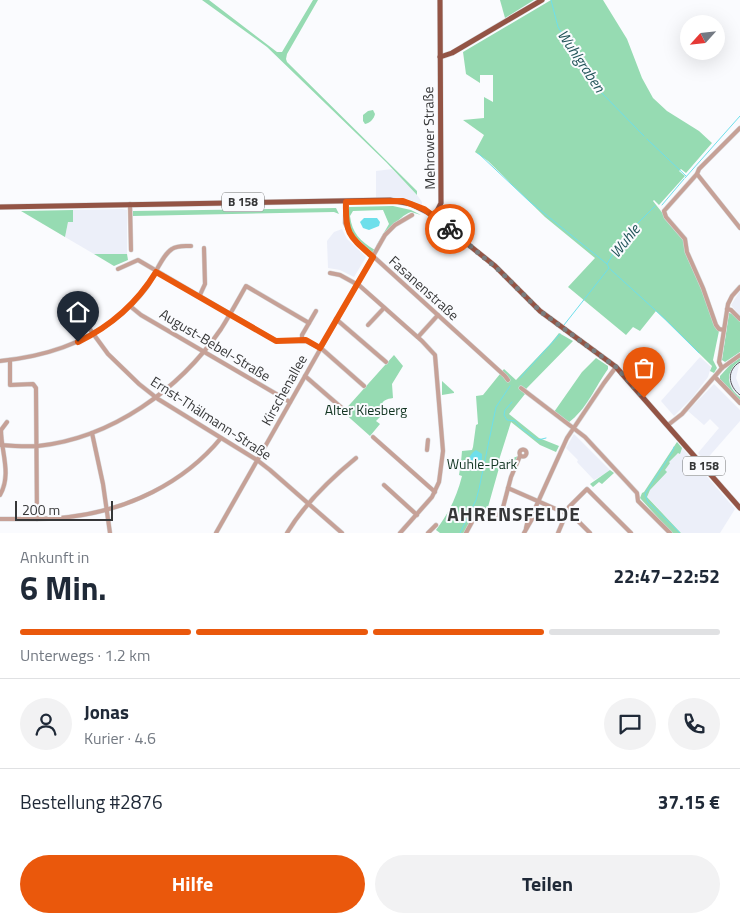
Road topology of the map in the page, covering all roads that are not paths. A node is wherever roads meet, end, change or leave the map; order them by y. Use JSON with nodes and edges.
{"nodes":[{"id":1,"x":440,"y":0,"type":"edge"},
{"id":2,"x":542,"y":0,"type":"edge"},
{"id":3,"x":440,"y":57,"type":"junction"},
{"id":4,"x":740,"y":128,"type":"edge"},
{"id":5,"x":697,"y":174,"type":"junction"},
{"id":6,"x":346,"y":202,"type":"junction"},
{"id":7,"x":130,"y":204,"type":"junction"},
{"id":8,"x":0,"y":207,"type":"edge"},
{"id":9,"x":412,"y":214,"type":"dead end"},
{"id":10,"x":434,"y":216,"type":"junction"},
{"id":11,"x":740,"y":228,"type":"edge"},
{"id":12,"x":191,"y":246,"type":"dead end"},
{"id":13,"x":204,"y":248,"type":"dead end"},
{"id":14,"x":131,"y":250,"type":"dead end"},
{"id":15,"x":373,"y":257,"type":"junction"},
{"id":16,"x":118,"y":268,"type":"dead end"},
{"id":17,"x":156,"y":272,"type":"junction"},
{"id":18,"x":330,"y":272,"type":"dead end"},
{"id":19,"x":356,"y":284,"type":"junction"},
{"id":20,"x":740,"y":287,"type":"edge"},
{"id":21,"x":199,"y":297,"type":"junction"},
{"id":22,"x":130,"y":306,"type":"junction"},
{"id":23,"x":384,"y":308,"type":"junction"},
{"id":24,"x":727,"y":309,"type":"junction"},
{"id":25,"x":316,"y":312,"type":"dead end"},
{"id":26,"x":78,"y":313,"type":"dead end"},
{"id":27,"x":230,"y":314,"type":"junction"},
{"id":28,"x":438,"y":315,"type":"junction"},
{"id":29,"x":740,"y":319,"type":"edge"},
{"id":30,"x":336,"y":320,"type":"junction"},
{"id":31,"x":309,"y":322,"type":"junction"},
{"id":32,"x":368,"y":325,"type":"dead end"},
{"id":33,"x":724,"y":330,"type":"junction"},
{"id":34,"x":93,"y":335,"type":"junction"},
{"id":35,"x":418,"y":337,"type":"junction"},
{"id":36,"x":302,"y":340,"type":"junction"},
{"id":37,"x":320,"y":348,"type":"junction"},
{"id":38,"x":203,"y":352,"type":"junction"},
{"id":39,"x":740,"y":355,"type":"edge"},
{"id":40,"x":0,"y":360,"type":"edge"},
{"id":41,"x":10,"y":360,"type":"junction"},
{"id":42,"x":386,"y":362,"type":"dead end"},
{"id":43,"x":616,"y":367,"type":"junction"},
{"id":44,"x":722,"y":368,"type":"junction"},
{"id":45,"x":305,"y":376,"type":"junction"},
{"id":46,"x":714,"y":377,"type":"junction"},
{"id":47,"x":508,"y":380,"type":"dead end"},
{"id":48,"x":364,"y":386,"type":"dead end"},
{"id":49,"x":520,"y":388,"type":"dead end"},
{"id":50,"x":156,"y":397,"type":"junction"},
{"id":51,"x":290,"y":402,"type":"junction"},
{"id":52,"x":740,"y":403,"type":"edge"},
{"id":53,"x":343,"y":409,"type":"dead end"},
{"id":54,"x":7,"y":422,"type":"dead end"},
{"id":55,"x":668,"y":425,"type":"junction"},
{"id":56,"x":573,"y":429,"type":"junction"},
{"id":57,"x":92,"y":433,"type":"junction"},
{"id":58,"x":373,"y":436,"type":"dead end"},
{"id":59,"x":221,"y":438,"type":"junction"},
{"id":60,"x":428,"y":440,"type":"dead end"},
{"id":61,"x":1,"y":445,"type":"edge"},
{"id":62,"x":36,"y":446,"type":"junction"},
{"id":63,"x":427,"y":450,"type":"dead end"},
{"id":64,"x":520,"y":456,"type":"dead end"},
{"id":65,"x":356,"y":458,"type":"dead end"},
{"id":66,"x":257,"y":460,"type":"junction"},
{"id":67,"x":2,"y":462,"type":"edge"},
{"id":68,"x":384,"y":485,"type":"dead end"},
{"id":69,"x":508,"y":488,"type":"junction"},
{"id":70,"x":435,"y":492,"type":"junction"},
{"id":71,"x":0,"y":495,"type":"edge"},
{"id":72,"x":538,"y":501,"type":"junction"},
{"id":73,"x":308,"y":503,"type":"junction"},
{"id":74,"x":740,"y":508,"type":"edge"},
{"id":75,"x":106,"y":510,"type":"junction"},
{"id":76,"x":478,"y":511,"type":"dead end"},
{"id":77,"x":417,"y":514,"type":"junction"},
{"id":78,"x":566,"y":514,"type":"junction"},
{"id":79,"x":501,"y":515,"type":"dead end"},
{"id":80,"x":0,"y":519,"type":"edge"},
{"id":81,"x":37,"y":519,"type":"junction"},
{"id":82,"x":436,"y":525,"type":"dead end"},
{"id":83,"x":110,"y":533,"type":"edge"},
{"id":84,"x":216,"y":533,"type":"edge"},
{"id":85,"x":287,"y":533,"type":"edge"},
{"id":86,"x":342,"y":533,"type":"edge"},
{"id":87,"x":400,"y":533,"type":"edge"},
{"id":88,"x":428,"y":533,"type":"edge"},
{"id":89,"x":466,"y":533,"type":"edge"},
{"id":90,"x":524,"y":533,"type":"edge"},
{"id":91,"x":558,"y":533,"type":"edge"},
{"id":92,"x":590,"y":533,"type":"edge"},
{"id":93,"x":631,"y":533,"type":"edge"},
{"id":94,"x":670,"y":533,"type":"edge"}],
"edges":[{"from":1,"to":3,"type":"main road","name":"Mehrower Straße"},
{"from":2,"to":3,"type":"main road"},
{"from":3,"to":10,"type":"main road","name":"Mehrower Straße"},
{"from":4,"to":5,"type":"street"},
{"from":5,"to":11,"type":"street"},
{"from":5,"to":33,"type":"street"},
{"from":6,"to":7,"type":"main road","number":"B 158"},
{"from":6,"to":10,"type":"main road","number":"B 158"},
{"from":6,"to":15,"type":"street","name":"Fasanenstraße"},
{"from":7,"to":8,"type":"main road","number":"B 158"},
{"from":7,"to":14,"type":"street"},
{"from":9,"to":15,"type":"street","name":"Kirschenallee"},
{"from":10,"to":43,"type":"main road","number":"B 158"},
{"from":12,"to":17,"type":"street"},
{"from":13,"to":21,"type":"street"},
{"from":15,"to":19,"type":"street","name":"Kirschenallee"},
{"from":15,"to":28,"type":"street","name":"Fasanenstraße"},
{"from":16,"to":17,"type":"street"},
{"from":17,"to":21,"type":"street"},
{"from":17,"to":22,"type":"street"},
{"from":18,"to":19,"type":"street"},
{"from":19,"to":23,"type":"street"},
{"from":19,"to":30,"type":"street","name":"Kirschenallee"},
{"from":20,"to":24,"type":"street"},
{"from":21,"to":27,"type":"street"},
{"from":22,"to":34,"type":"street"},
{"from":22,"to":38,"type":"street","name":"August-Bebel-Straße"},
{"from":23,"to":32,"type":"street"},
{"from":23,"to":35,"type":"street"},
{"from":24,"to":29,"type":"street"},
{"from":24,"to":33,"type":"street"},
{"from":25,"to":31,"type":"street"},
{"from":26,"to":34,"type":"street","name":"Ernst-Thälmann-Straße"},
{"from":27,"to":31,"type":"street"},
{"from":27,"to":36,"type":"street"},
{"from":27,"to":38,"type":"street"},
{"from":28,"to":35,"type":"street"},
{"from":28,"to":47,"type":"street","name":"Fasanenstraße"},
{"from":30,"to":37,"type":"street","name":"Kirschenallee"},
{"from":30,"to":42,"type":"street"},
{"from":31,"to":36,"type":"street"},
{"from":33,"to":44,"type":"street"},
{"from":34,"to":41,"type":"street"},
{"from":34,"to":50,"type":"street","name":"Ernst-Thälmann-Straße"},
{"from":35,"to":70,"type":"street"},
{"from":36,"to":37,"type":"street"},
{"from":37,"to":45,"type":"street","name":"Kirschenallee"},
{"from":37,"to":48,"type":"street"},
{"from":38,"to":50,"type":"street"},
{"from":38,"to":51,"type":"street","name":"August-Bebel-Straße"},
{"from":39,"to":44,"type":"street"},
{"from":40,"to":41,"type":"street"},
{"from":41,"to":62,"type":"street"},
{"from":43,"to":55,"type":"main road","number":"B 158"},
{"from":43,"to":56,"type":"street"},
{"from":44,"to":46,"type":"street"},
{"from":45,"to":51,"type":"street","name":"Kirschenallee"},
{"from":45,"to":53,"type":"street"},
{"from":46,"to":52,"type":"street"},
{"from":46,"to":55,"type":"street"},
{"from":49,"to":56,"type":"street"},
{"from":50,"to":57,"type":"street"},
{"from":50,"to":59,"type":"street","name":"Ernst-Thälmann-Straße"},
{"from":51,"to":66,"type":"street","name":"Kirschenallee"},
{"from":54,"to":61,"type":"street"},
{"from":55,"to":74,"type":"main road","number":"B 158"},
{"from":56,"to":72,"type":"street"},
{"from":56,"to":94,"type":"street"},
{"from":57,"to":62,"type":"street"},
{"from":57,"to":75,"type":"street"},
{"from":58,"to":70,"type":"street"},
{"from":59,"to":66,"type":"street","name":"Ernst-Thälmann-Straße"},
{"from":59,"to":75,"type":"street"},
{"from":60,"to":63,"type":"street"},
{"from":61,"to":62,"type":"street"},
{"from":61,"to":67,"type":"street"},
{"from":62,"to":81,"type":"street"},
{"from":64,"to":69,"type":"street"},
{"from":65,"to":73,"type":"street"},
{"from":66,"to":73,"type":"street","name":"Ernst-Thälmann-Straße"},
{"from":66,"to":84,"type":"street","name":"Kirschenallee"},
{"from":67,"to":71,"type":"street"},
{"from":68,"to":77,"type":"street"},
{"from":69,"to":72,"type":"street"},
{"from":69,"to":79,"type":"street"},
{"from":70,"to":77,"type":"street"},
{"from":72,"to":78,"type":"street"},
{"from":72,"to":90,"type":"street"},
{"from":73,"to":85,"type":"street"},
{"from":73,"to":86,"type":"street","name":"Ernst-Thälmann-Straße"},
{"from":75,"to":81,"type":"street"},
{"from":75,"to":83,"type":"street"},
{"from":76,"to":89,"type":"street"},
{"from":77,"to":87,"type":"street"},
{"from":78,"to":91,"type":"street"},
{"from":78,"to":92,"type":"street"},
{"from":78,"to":93,"type":"street"},
{"from":80,"to":81,"type":"street"},
{"from":82,"to":88,"type":"street"}]}
